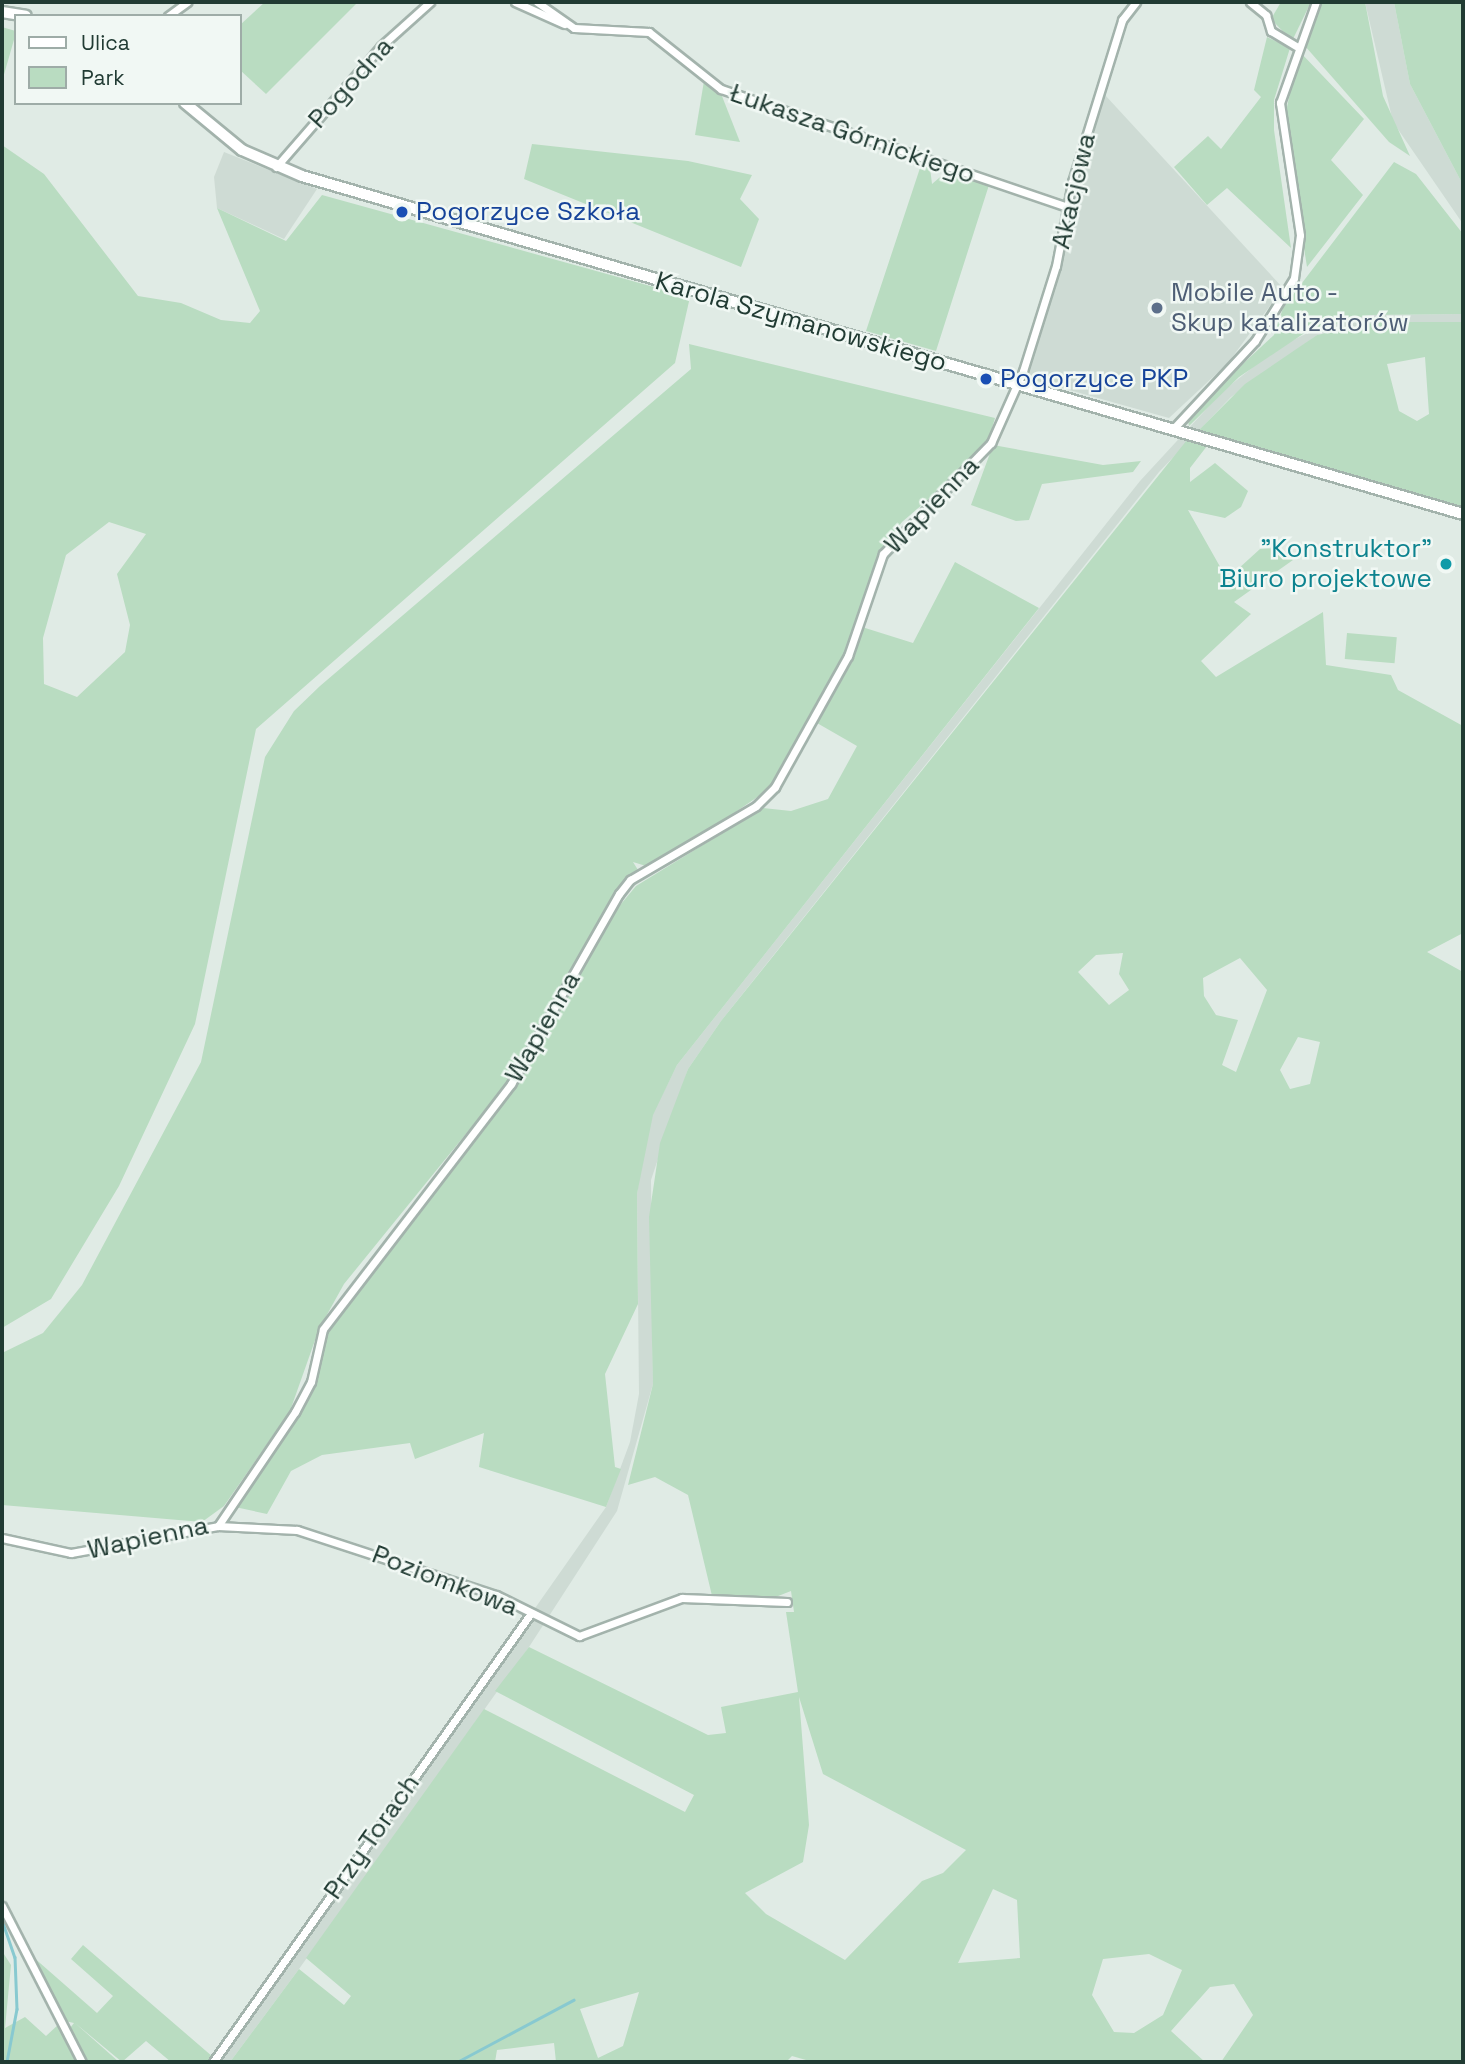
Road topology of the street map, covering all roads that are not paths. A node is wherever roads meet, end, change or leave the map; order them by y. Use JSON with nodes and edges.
{"nodes":[{"id":1,"x":187,"y":2,"type":"edge"},
{"id":2,"x":430,"y":2,"type":"edge"},
{"id":3,"x":515,"y":2,"type":"edge"},
{"id":4,"x":537,"y":2,"type":"edge"},
{"id":5,"x":1136,"y":2,"type":"edge"},
{"id":6,"x":1250,"y":2,"type":"edge"},
{"id":7,"x":1316,"y":2,"type":"edge"},
{"id":8,"x":171,"y":14,"type":"edge"},
{"id":9,"x":565,"y":24,"type":"junction"},
{"id":10,"x":1296,"y":46,"type":"junction"},
{"id":11,"x":187,"y":105,"type":"edge"},
{"id":12,"x":276,"y":167,"type":"junction"},
{"id":13,"x":1067,"y":206,"type":"junction"},
{"id":14,"x":1016,"y":383,"type":"junction"},
{"id":15,"x":1173,"y":429,"type":"junction"},
{"id":16,"x":1463,"y":514,"type":"edge"},
{"id":17,"x":218,"y":1526,"type":"junction"},
{"id":18,"x":2,"y":1538,"type":"edge"},
{"id":19,"x":788,"y":1602,"type":"dead end"},
{"id":20,"x":531,"y":1614,"type":"junction"},
{"id":21,"x":2,"y":1906,"type":"edge"},
{"id":22,"x":82,"y":2062,"type":"edge"},
{"id":23,"x":213,"y":2062,"type":"edge"}],
"edges":[{"from":1,"to":8,"type":"street"},
{"from":2,"to":12,"type":"street","name":"Pogodna"},
{"from":3,"to":9,"type":"street"},
{"from":4,"to":9,"type":"street","name":"Łukasza Górnickiego"},
{"from":5,"to":13,"type":"street","name":"Akacjowa"},
{"from":6,"to":10,"type":"street"},
{"from":7,"to":10,"type":"street"},
{"from":9,"to":13,"type":"street","name":"Łukasza Górnickiego"},
{"from":10,"to":15,"type":"street"},
{"from":11,"to":12,"type":"street","name":"Karola Szymanowskiego"},
{"from":12,"to":14,"type":"street","name":"Karola Szymanowskiego"},
{"from":13,"to":14,"type":"street","name":"Akacjowa"},
{"from":14,"to":15,"type":"street","name":"Karola Szymanowskiego"},
{"from":14,"to":17,"type":"street","name":"Wapienna"},
{"from":15,"to":16,"type":"street","name":"Karola Szymanowskiego"},
{"from":17,"to":18,"type":"street","name":"Wapienna"},
{"from":17,"to":20,"type":"street","name":"Poziomkowa"},
{"from":19,"to":20,"type":"street","name":"Poziomkowa"},
{"from":20,"to":23,"type":"street","name":"Przy Torach"},
{"from":21,"to":22,"type":"street"}]}
